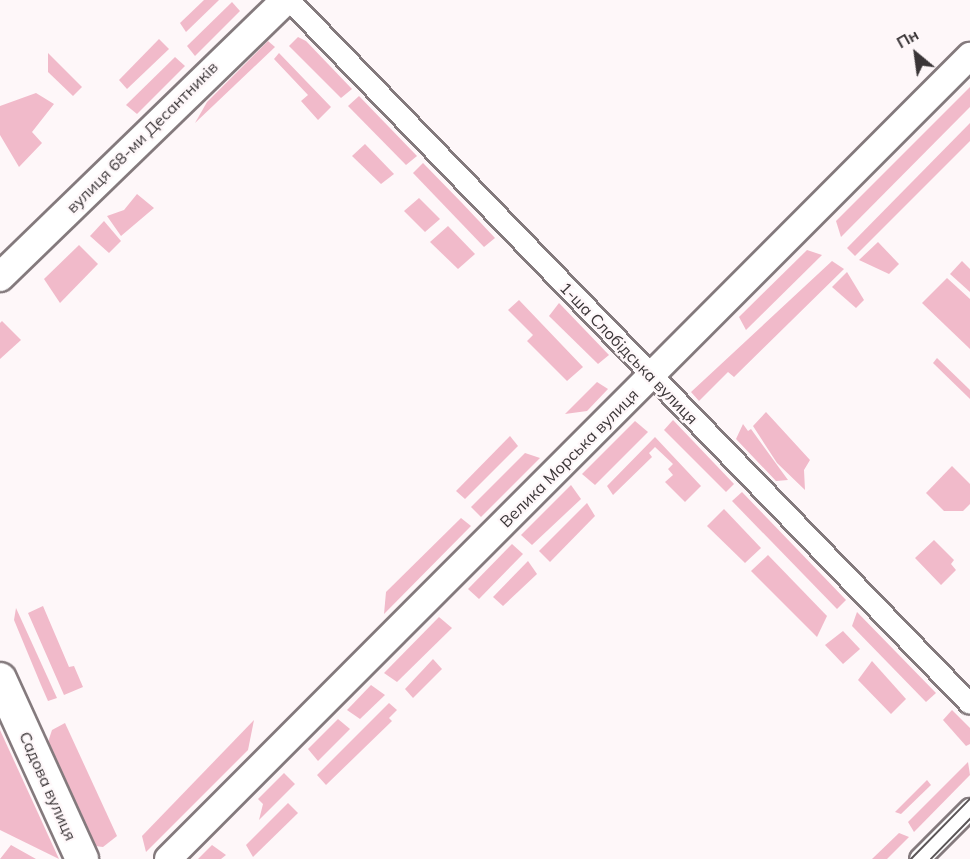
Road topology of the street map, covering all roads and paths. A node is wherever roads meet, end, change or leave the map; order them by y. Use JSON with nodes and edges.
{"nodes":[{"id":1,"x":288,"y":0,"type":"edge"},
{"id":2,"x":970,"y":56,"type":"edge"},
{"id":3,"x":0,"y":277,"type":"edge"},
{"id":4,"x":651,"y":376,"type":"junction"},
{"id":5,"x":0,"y":680,"type":"edge"},
{"id":6,"x":970,"y":704,"type":"edge"},
{"id":7,"x":970,"y":809,"type":"edge"},
{"id":8,"x":82,"y":859,"type":"edge"},
{"id":9,"x":168,"y":859,"type":"edge"},
{"id":10,"x":920,"y":859,"type":"edge"}],
"edges":[{"from":1,"to":3,"type":"main road","name":"вулиця 68-ми Десантників"},
{"from":1,"to":4,"type":"street","name":"1-ша Слобідська вулиця"},
{"from":2,"to":4,"type":"street","name":"Велика Морська вулиця"},
{"from":4,"to":6,"type":"street","name":"1-ша Слобідська вулиця"},
{"from":4,"to":9,"type":"street","name":"Велика Морська вулиця"},
{"from":5,"to":8,"type":"main road","name":"Садова вулиця"},
{"from":7,"to":10,"type":"street"}]}
